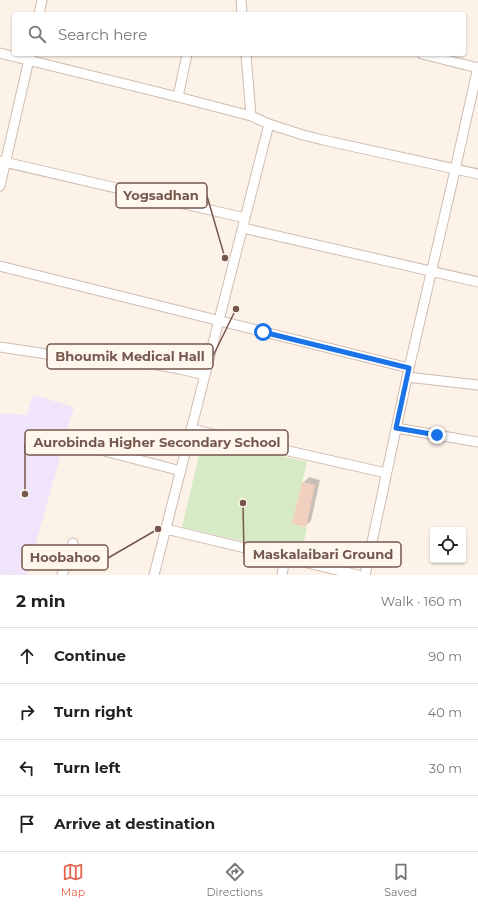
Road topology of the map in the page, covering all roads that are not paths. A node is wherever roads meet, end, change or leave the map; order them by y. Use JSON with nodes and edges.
{"nodes":[{"id":1,"x":42,"y":0,"type":"edge"},
{"id":2,"x":241,"y":0,"type":"edge"},
{"id":3,"x":39,"y":12,"type":"edge"},
{"id":4,"x":242,"y":12,"type":"edge"},
{"id":5,"x":0,"y":53,"type":"edge"},
{"id":6,"x":12,"y":55,"type":"edge"},
{"id":7,"x":187,"y":56,"type":"edge"},
{"id":8,"x":246,"y":56,"type":"edge"},
{"id":9,"x":430,"y":56,"type":"edge"},
{"id":10,"x":29,"y":57,"type":"edge"},
{"id":11,"x":478,"y":68,"type":"edge"},
{"id":12,"x":178,"y":97,"type":"junction"},
{"id":13,"x":251,"y":116,"type":"junction"},
{"id":14,"x":269,"y":124,"type":"junction"},
{"id":15,"x":3,"y":162,"type":"edge"},
{"id":16,"x":455,"y":169,"type":"junction"},
{"id":17,"x":478,"y":174,"type":"edge"},
{"id":18,"x":0,"y":186,"type":"edge"},
{"id":19,"x":245,"y":218,"type":"junction"},
{"id":20,"x":243,"y":228,"type":"junction"},
{"id":21,"x":0,"y":266,"type":"edge"},
{"id":22,"x":431,"y":271,"type":"junction"},
{"id":23,"x":478,"y":282,"type":"edge"},
{"id":24,"x":219,"y":321,"type":"junction"},
{"id":25,"x":0,"y":347,"type":"edge"},
{"id":26,"x":408,"y":372,"type":"junction"},
{"id":27,"x":205,"y":375,"type":"junction"},
{"id":28,"x":478,"y":385,"type":"edge"},
{"id":29,"x":191,"y":428,"type":"junction"},
{"id":30,"x":396,"y":428,"type":"junction"},
{"id":31,"x":66,"y":441,"type":"dead end"},
{"id":32,"x":478,"y":442,"type":"edge"},
{"id":33,"x":181,"y":471,"type":"junction"},
{"id":34,"x":386,"y":473,"type":"junction"},
{"id":35,"x":166,"y":529,"type":"junction"},
{"id":36,"x":73,"y":543,"type":"dead end"},
{"id":37,"x":37,"y":554,"type":"dead end"},
{"id":38,"x":286,"y":558,"type":"junction"},
{"id":39,"x":65,"y":564,"type":"junction"},
{"id":40,"x":62,"y":575,"type":"edge"},
{"id":41,"x":154,"y":575,"type":"edge"},
{"id":42,"x":282,"y":575,"type":"edge"},
{"id":43,"x":358,"y":575,"type":"edge"},
{"id":44,"x":365,"y":575,"type":"edge"}],
"edges":[{"from":1,"to":3,"type":"street"},
{"from":2,"to":4,"type":"street"},
{"from":5,"to":6,"type":"street"},
{"from":7,"to":12,"type":"street"},
{"from":8,"to":13,"type":"street"},
{"from":9,"to":11,"type":"street"},
{"from":10,"to":12,"type":"street"},
{"from":10,"to":15,"type":"street"},
{"from":11,"to":16,"type":"street"},
{"from":12,"to":13,"type":"street"},
{"from":13,"to":14,"type":"street"},
{"from":14,"to":16,"type":"street"},
{"from":14,"to":19,"type":"street"},
{"from":15,"to":18,"type":"street"},
{"from":15,"to":19,"type":"street"},
{"from":16,"to":17,"type":"street"},
{"from":16,"to":22,"type":"street"},
{"from":19,"to":20,"type":"street"},
{"from":20,"to":22,"type":"street"},
{"from":20,"to":24,"type":"street"},
{"from":21,"to":24,"type":"street"},
{"from":22,"to":23,"type":"street"},
{"from":22,"to":26,"type":"street"},
{"from":24,"to":26,"type":"street"},
{"from":24,"to":27,"type":"street"},
{"from":25,"to":27,"type":"street"},
{"from":26,"to":28,"type":"street"},
{"from":26,"to":30,"type":"street"},
{"from":27,"to":29,"type":"street"},
{"from":29,"to":33,"type":"street"},
{"from":29,"to":34,"type":"street"},
{"from":30,"to":32,"type":"street"},
{"from":30,"to":34,"type":"street"},
{"from":31,"to":33,"type":"street"},
{"from":33,"to":35,"type":"street"},
{"from":34,"to":44,"type":"street"},
{"from":35,"to":38,"type":"street"},
{"from":35,"to":41,"type":"street"},
{"from":36,"to":39,"type":"street"},
{"from":37,"to":39,"type":"street"},
{"from":38,"to":42,"type":"street"},
{"from":38,"to":43,"type":"street"},
{"from":39,"to":40,"type":"street"}]}
